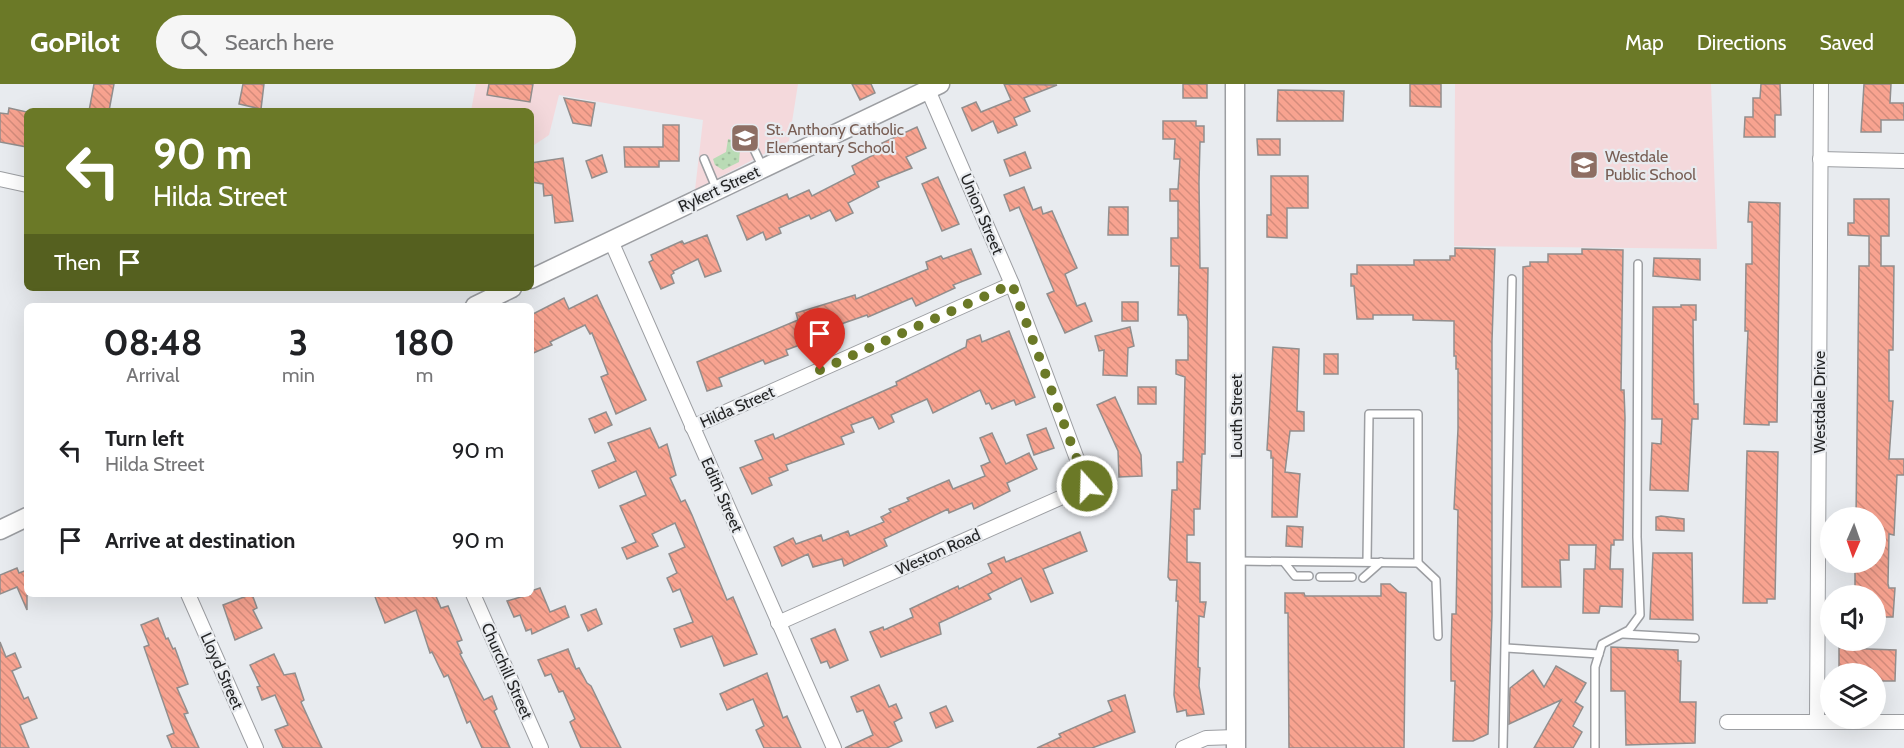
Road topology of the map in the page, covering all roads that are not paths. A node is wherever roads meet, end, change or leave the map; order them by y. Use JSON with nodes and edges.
{"nodes":[{"id":1,"x":1235,"y":84,"type":"edge"},
{"id":2,"x":1821,"y":84,"type":"edge"},
{"id":3,"x":934,"y":87,"type":"edge"},
{"id":4,"x":751,"y":142,"type":"dead end"},
{"id":5,"x":704,"y":159,"type":"dead end"},
{"id":6,"x":1820,"y":159,"type":"junction"},
{"id":7,"x":1904,"y":161,"type":"edge"},
{"id":8,"x":763,"y":169,"type":"junction"},
{"id":9,"x":0,"y":179,"type":"edge"},
{"id":10,"x":24,"y":184,"type":"edge"},
{"id":11,"x":717,"y":190,"type":"junction"},
{"id":12,"x":611,"y":241,"type":"junction"},
{"id":13,"x":1638,"y":264,"type":"dead end"},
{"id":14,"x":534,"y":278,"type":"edge"},
{"id":15,"x":1512,"y":279,"type":"dead end"},
{"id":16,"x":1012,"y":284,"type":"junction"},
{"id":17,"x":506,"y":291,"type":"edge"},
{"id":18,"x":481,"y":303,"type":"edge"},
{"id":19,"x":692,"y":427,"type":"junction"},
{"id":20,"x":1083,"y":475,"type":"joint"},
{"id":21,"x":24,"y":518,"type":"edge"},
{"id":22,"x":0,"y":530,"type":"edge"},
{"id":23,"x":1235,"y":561,"type":"junction"},
{"id":24,"x":1284,"y":562,"type":"junction"},
{"id":25,"x":1367,"y":562,"type":"junction"},
{"id":26,"x":1380,"y":562,"type":"junction"},
{"id":27,"x":1418,"y":563,"type":"junction"},
{"id":28,"x":1309,"y":576,"type":"dead end"},
{"id":29,"x":1320,"y":577,"type":"dead end"},
{"id":30,"x":1352,"y":577,"type":"dead end"},
{"id":31,"x":1363,"y":578,"type":"dead end"},
{"id":32,"x":189,"y":597,"type":"edge"},
{"id":33,"x":474,"y":597,"type":"edge"},
{"id":34,"x":778,"y":623,"type":"junction"},
{"id":35,"x":1622,"y":634,"type":"junction"},
{"id":36,"x":1438,"y":636,"type":"dead end"},
{"id":37,"x":1695,"y":638,"type":"dead end"},
{"id":38,"x":1506,"y":648,"type":"junction"},
{"id":39,"x":1599,"y":654,"type":"junction"},
{"id":40,"x":1817,"y":720,"type":"junction"},
{"id":41,"x":1727,"y":722,"type":"dead end"},
{"id":42,"x":1904,"y":722,"type":"edge"},
{"id":43,"x":1236,"y":743,"type":"edge"},
{"id":44,"x":256,"y":748,"type":"edge"},
{"id":45,"x":541,"y":748,"type":"edge"},
{"id":46,"x":834,"y":748,"type":"edge"},
{"id":47,"x":1183,"y":748,"type":"edge"},
{"id":48,"x":1503,"y":748,"type":"edge"},
{"id":49,"x":1595,"y":748,"type":"edge"}],
"edges":[{"from":1,"to":23,"type":"main road","name":"Louth Street"},
{"from":2,"to":6,"type":"street","name":"Westdale Drive"},
{"from":3,"to":8,"type":"main road","name":"Rykert Street"},
{"from":3,"to":16,"type":"street","name":"Union Street"},
{"from":4,"to":8,"type":"lane"},
{"from":5,"to":11,"type":"lane"},
{"from":6,"to":7,"type":"street"},
{"from":6,"to":40,"type":"street","name":"Westdale Drive"},
{"from":8,"to":11,"type":"main road","name":"Rykert Street"},
{"from":9,"to":10,"type":"street"},
{"from":11,"to":12,"type":"main road","name":"Rykert Street"},
{"from":12,"to":14,"type":"main road","name":"Rykert Street"},
{"from":12,"to":19,"type":"street","name":"Edith Street"},
{"from":13,"to":35,"type":"lane"},
{"from":15,"to":38,"type":"lane"},
{"from":16,"to":19,"type":"street","name":"Hilda Street"},
{"from":16,"to":20,"type":"street","name":"Union Street"},
{"from":17,"to":18,"type":"main road"},
{"from":19,"to":34,"type":"street","name":"Edith Street"},
{"from":20,"to":34,"type":"street","name":"Weston Road"},
{"from":21,"to":22,"type":"main road"},
{"from":23,"to":24,"type":"lane"},
{"from":23,"to":43,"type":"main road","name":"Louth Street"},
{"from":24,"to":25,"type":"lane"},
{"from":24,"to":28,"type":"lane"},
{"from":25,"to":26,"type":"lane"},
{"from":25,"to":27,"type":"lane"},
{"from":26,"to":27,"type":"lane"},
{"from":26,"to":31,"type":"lane"},
{"from":27,"to":36,"type":"lane"},
{"from":29,"to":30,"type":"lane"},
{"from":32,"to":44,"type":"street","name":"Lloyd Street"},
{"from":33,"to":45,"type":"street","name":"Churchill Street"},
{"from":34,"to":46,"type":"street","name":"Edith Street"},
{"from":35,"to":37,"type":"lane"},
{"from":35,"to":39,"type":"lane"},
{"from":38,"to":39,"type":"lane"},
{"from":38,"to":48,"type":"lane"},
{"from":39,"to":49,"type":"lane"},
{"from":40,"to":41,"type":"street"},
{"from":40,"to":42,"type":"street"},
{"from":43,"to":47,"type":"street"}]}
